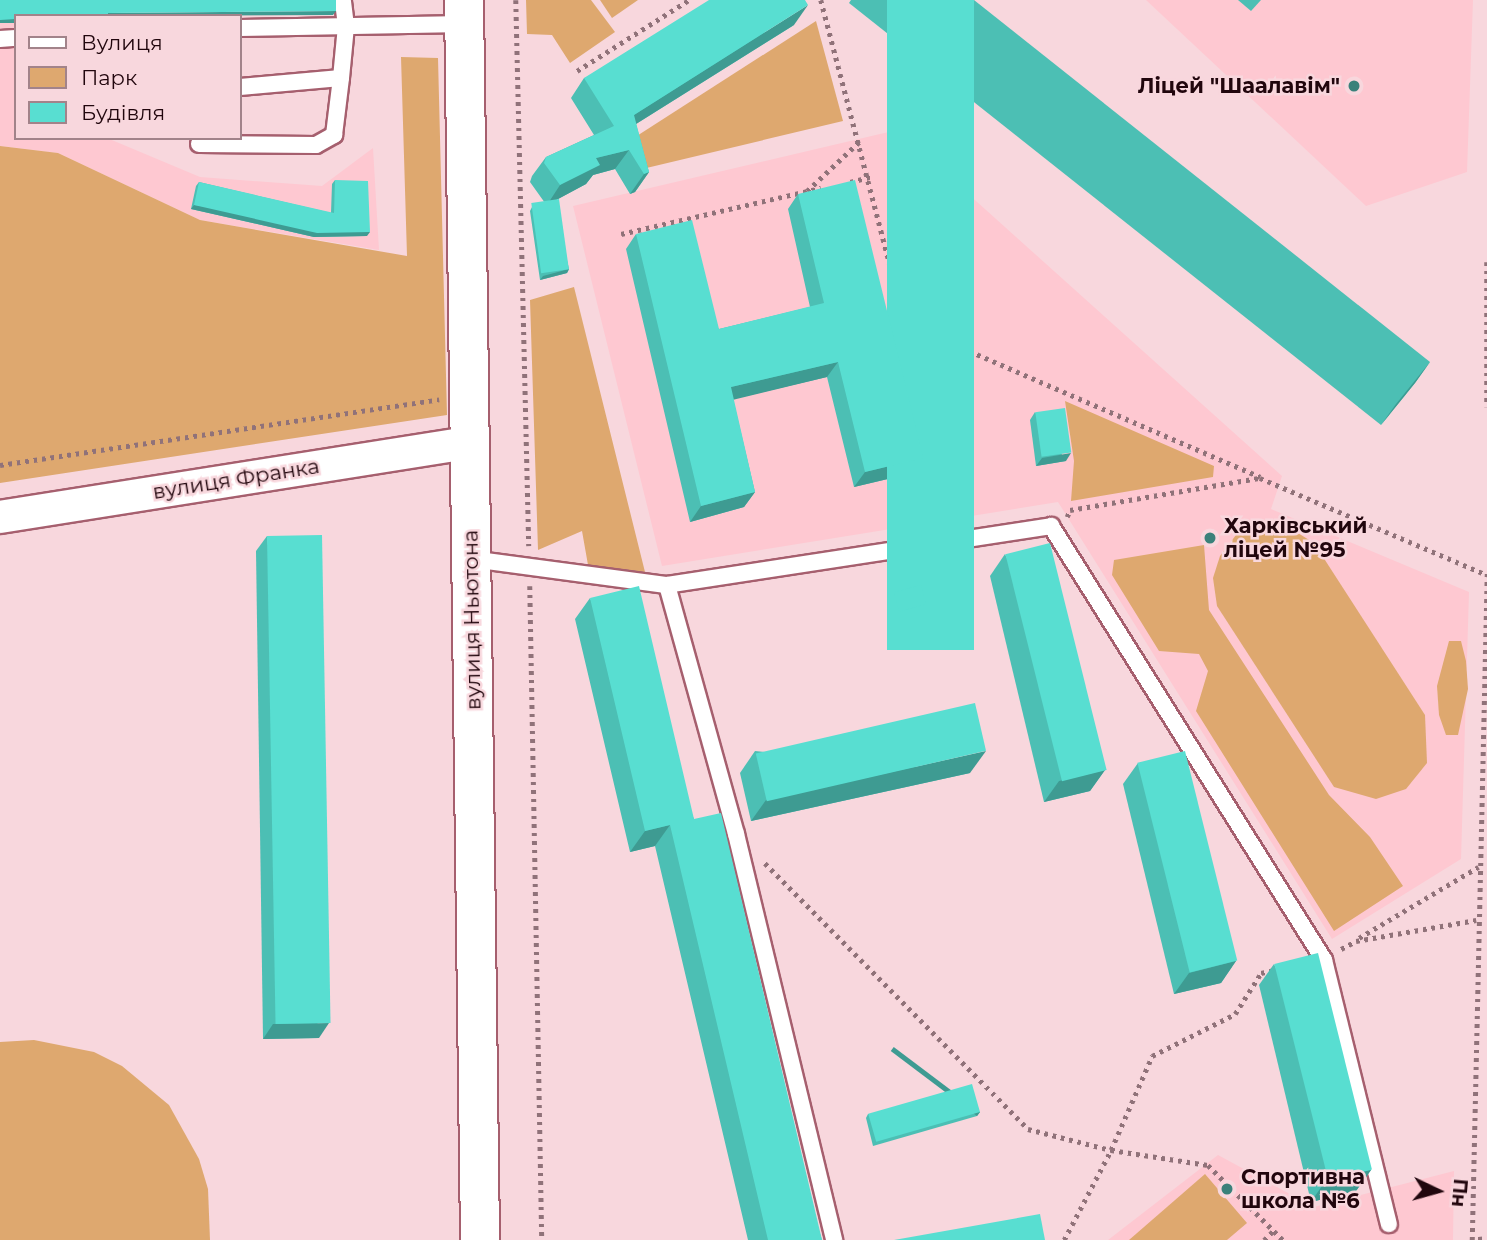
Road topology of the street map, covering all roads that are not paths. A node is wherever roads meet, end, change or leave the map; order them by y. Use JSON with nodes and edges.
{"nodes":[{"id":1,"x":343,"y":0,"type":"edge"},
{"id":2,"x":465,"y":12,"type":"edge"},
{"id":3,"x":346,"y":26,"type":"junction"},
{"id":4,"x":242,"y":29,"type":"edge"},
{"id":5,"x":341,"y":79,"type":"junction"},
{"id":6,"x":242,"y":87,"type":"edge"},
{"id":7,"x":199,"y":144,"type":"dead end"},
{"id":8,"x":928,"y":411,"type":"road end"},
{"id":9,"x":472,"y":442,"type":"junction"},
{"id":10,"x":0,"y":517,"type":"edge"},
{"id":11,"x":958,"y":540,"type":"junction"},
{"id":12,"x":471,"y":559,"type":"junction"},
{"id":13,"x":667,"y":585,"type":"junction"},
{"id":14,"x":1389,"y":1224,"type":"dead end"},
{"id":15,"x":480,"y":1240,"type":"edge"},
{"id":16,"x":834,"y":1240,"type":"edge"}],
"edges":[{"from":1,"to":3,"type":"lane"},
{"from":2,"to":3,"type":"lane"},
{"from":2,"to":9,"type":"street","name":"вулиця Ньютона"},
{"from":3,"to":4,"type":"lane"},
{"from":3,"to":5,"type":"lane"},
{"from":5,"to":6,"type":"lane"},
{"from":5,"to":7,"type":"lane"},
{"from":8,"to":11,"type":"lane"},
{"from":9,"to":10,"type":"street","name":"вулиця Франка"},
{"from":9,"to":12,"type":"street","name":"вулиця Ньютона"},
{"from":11,"to":13,"type":"lane"},
{"from":11,"to":14,"type":"lane"},
{"from":12,"to":13,"type":"lane"},
{"from":12,"to":15,"type":"street","name":"вулиця Ньютона"},
{"from":13,"to":16,"type":"lane"}]}
